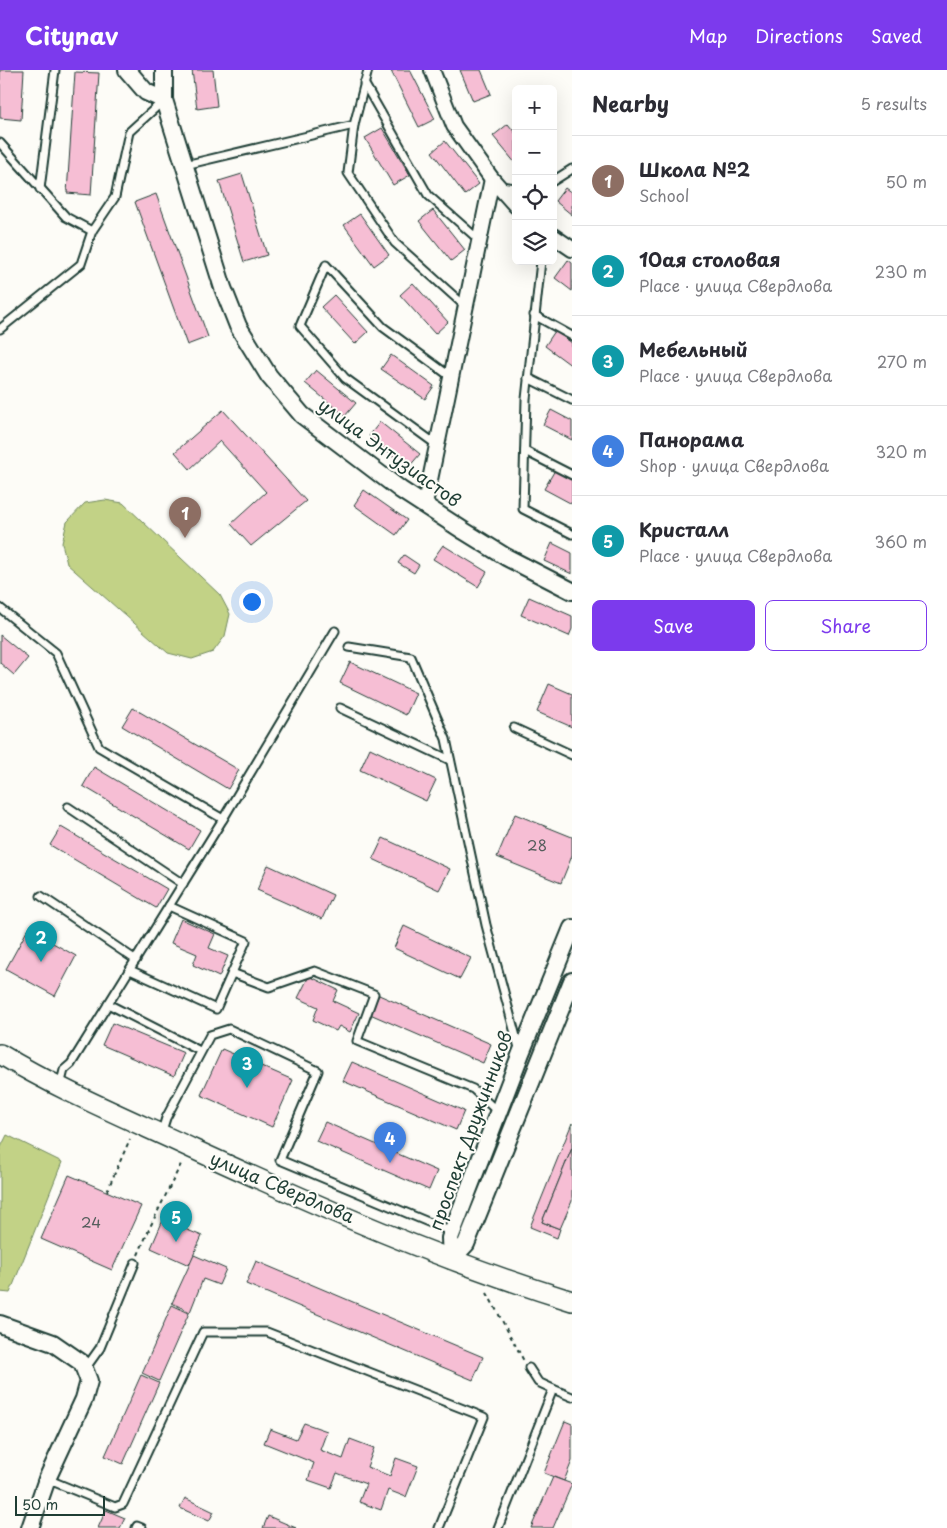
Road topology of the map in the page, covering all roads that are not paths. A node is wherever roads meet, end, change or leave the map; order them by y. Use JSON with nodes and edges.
{"nodes":[{"id":1,"x":56,"y":70,"type":"edge"},
{"id":2,"x":127,"y":70,"type":"edge"},
{"id":3,"x":164,"y":70,"type":"edge"},
{"id":4,"x":368,"y":70,"type":"edge"},
{"id":5,"x":432,"y":70,"type":"edge"},
{"id":6,"x":364,"y":84,"type":"junction"},
{"id":7,"x":164,"y":100,"type":"junction"},
{"id":8,"x":354,"y":125,"type":"junction"},
{"id":9,"x":0,"y":143,"type":"edge"},
{"id":10,"x":184,"y":165,"type":"junction"},
{"id":11,"x":572,"y":169,"type":"edge"},
{"id":12,"x":557,"y":178,"type":"edge"},
{"id":13,"x":495,"y":182,"type":"junction"},
{"id":14,"x":512,"y":187,"type":"edge"},
{"id":15,"x":40,"y":189,"type":"junction"},
{"id":16,"x":512,"y":201,"type":"edge"},
{"id":17,"x":92,"y":231,"type":"junction"},
{"id":18,"x":557,"y":239,"type":"edge"},
{"id":19,"x":479,"y":240,"type":"junction"},
{"id":20,"x":572,"y":249,"type":"edge"},
{"id":21,"x":540,"y":265,"type":"edge"},
{"id":22,"x":465,"y":306,"type":"junction"},
{"id":23,"x":534,"y":315,"type":"junction"},
{"id":24,"x":0,"y":329,"type":"edge"},
{"id":25,"x":572,"y":336,"type":"edge"},
{"id":26,"x":451,"y":378,"type":"junction"},
{"id":27,"x":528,"y":378,"type":"junction"},
{"id":28,"x":572,"y":400,"type":"edge"},
{"id":29,"x":437,"y":445,"type":"junction"},
{"id":30,"x":525,"y":451,"type":"junction"},
{"id":31,"x":572,"y":475,"type":"edge"},
{"id":32,"x":424,"y":504,"type":"junction"},
{"id":33,"x":572,"y":534,"type":"edge"},
{"id":34,"x":572,"y":592,"type":"edge"},
{"id":35,"x":0,"y":608,"type":"edge"},
{"id":36,"x":335,"y":631,"type":"dead end"},
{"id":37,"x":349,"y":647,"type":"dead end"},
{"id":38,"x":340,"y":708,"type":"dead end"},
{"id":39,"x":514,"y":728,"type":"dead end"},
{"id":40,"x":572,"y":755,"type":"edge"},
{"id":41,"x":450,"y":760,"type":"junction"},
{"id":42,"x":68,"y":808,"type":"dead end"},
{"id":43,"x":223,"y":819,"type":"junction"},
{"id":44,"x":183,"y":884,"type":"junction"},
{"id":45,"x":41,"y":896,"type":"dead end"},
{"id":46,"x":169,"y":906,"type":"junction"},
{"id":47,"x":572,"y":928,"type":"edge"},
{"id":48,"x":136,"y":960,"type":"junction"},
{"id":49,"x":130,"y":970,"type":"junction"},
{"id":50,"x":232,"y":973,"type":"junction"},
{"id":51,"x":572,"y":981,"type":"edge"},
{"id":52,"x":108,"y":1004,"type":"junction"},
{"id":53,"x":200,"y":1051,"type":"junction"},
{"id":54,"x":521,"y":1053,"type":"junction"},
{"id":55,"x":0,"y":1054,"type":"edge"},
{"id":56,"x":60,"y":1086,"type":"junction"},
{"id":57,"x":498,"y":1112,"type":"junction"},
{"id":58,"x":161,"y":1134,"type":"junction"},
{"id":59,"x":452,"y":1232,"type":"junction"},
{"id":60,"x":451,"y":1260,"type":"junction"},
{"id":61,"x":135,"y":1263,"type":"road end"},
{"id":62,"x":572,"y":1301,"type":"edge"},
{"id":63,"x":0,"y":1324,"type":"edge"},
{"id":64,"x":529,"y":1368,"type":"dead end"},
{"id":65,"x":85,"y":1369,"type":"junction"},
{"id":66,"x":553,"y":1389,"type":"junction"},
{"id":67,"x":572,"y":1397,"type":"edge"},
{"id":68,"x":47,"y":1479,"type":"junction"},
{"id":69,"x":30,"y":1528,"type":"edge"},
{"id":70,"x":136,"y":1528,"type":"edge"},
{"id":71,"x":142,"y":1528,"type":"edge"},
{"id":72,"x":439,"y":1528,"type":"edge"},
{"id":73,"x":498,"y":1528,"type":"edge"}],
"edges":[{"from":1,"to":15,"type":"lane"},
{"from":2,"to":7,"type":"street"},
{"from":3,"to":7,"type":"street","name":"улица Энтузиастов"},
{"from":4,"to":6,"type":"lane"},
{"from":5,"to":13,"type":"street"},
{"from":6,"to":8,"type":"lane"},
{"from":6,"to":19,"type":"lane"},
{"from":7,"to":10,"type":"street","name":"улица Энтузиастов"},
{"from":7,"to":17,"type":"lane"},
{"from":8,"to":10,"type":"lane"},
{"from":8,"to":22,"type":"lane"},
{"from":9,"to":15,"type":"lane"},
{"from":10,"to":32,"type":"street","name":"улица Энтузиастов"},
{"from":11,"to":12,"type":"lane"},
{"from":13,"to":14,"type":"lane"},
{"from":13,"to":16,"type":"street"},
{"from":13,"to":19,"type":"street"},
{"from":15,"to":17,"type":"lane"},
{"from":17,"to":24,"type":"lane"},
{"from":18,"to":20,"type":"street"},
{"from":19,"to":22,"type":"street"},
{"from":21,"to":23,"type":"lane"},
{"from":22,"to":26,"type":"street"},
{"from":23,"to":25,"type":"lane"},
{"from":23,"to":27,"type":"lane"},
{"from":26,"to":29,"type":"street"},
{"from":26,"to":29,"type":"lane"},
{"from":27,"to":28,"type":"lane"},
{"from":27,"to":30,"type":"lane"},
{"from":29,"to":32,"type":"street"},
{"from":30,"to":31,"type":"lane"},
{"from":30,"to":33,"type":"lane"},
{"from":32,"to":34,"type":"street","name":"улица Энтузиастов"},
{"from":35,"to":43,"type":"lane"},
{"from":36,"to":43,"type":"lane"},
{"from":37,"to":41,"type":"lane"},
{"from":38,"to":41,"type":"lane"},
{"from":39,"to":40,"type":"lane"},
{"from":41,"to":54,"type":"lane"},
{"from":42,"to":44,"type":"lane"},
{"from":43,"to":44,"type":"lane"},
{"from":44,"to":46,"type":"lane"},
{"from":45,"to":48,"type":"lane"},
{"from":46,"to":48,"type":"lane"},
{"from":46,"to":50,"type":"lane"},
{"from":47,"to":54,"type":"street","name":"проспект Дружинников"},
{"from":48,"to":49,"type":"lane"},
{"from":49,"to":50,"type":"lane"},
{"from":49,"to":52,"type":"lane"},
{"from":50,"to":57,"type":"lane"},
{"from":51,"to":60,"type":"street","name":"проспект Дружинников"},
{"from":52,"to":53,"type":"lane"},
{"from":52,"to":56,"type":"lane"},
{"from":53,"to":58,"type":"lane"},
{"from":53,"to":59,"type":"lane"},
{"from":54,"to":57,"type":"street","name":"проспект Дружинников"},
{"from":55,"to":56,"type":"main road","name":"улица Свердлова"},
{"from":56,"to":58,"type":"main road","name":"улица Свердлова"},
{"from":57,"to":59,"type":"street","name":"проспект Дружинников"},
{"from":58,"to":60,"type":"main road","name":"улица Свердлова"},
{"from":59,"to":60,"type":"street","name":"проспект Дружинников"},
{"from":60,"to":62,"type":"main road","name":"улица Свердлова"},
{"from":61,"to":65,"type":"lane"},
{"from":63,"to":65,"type":"street"},
{"from":64,"to":66,"type":"lane"},
{"from":65,"to":68,"type":"street"},
{"from":66,"to":67,"type":"lane"},
{"from":66,"to":73,"type":"lane"},
{"from":68,"to":69,"type":"street"},
{"from":68,"to":72,"type":"lane"},
{"from":70,"to":71,"type":"lane"}]}
